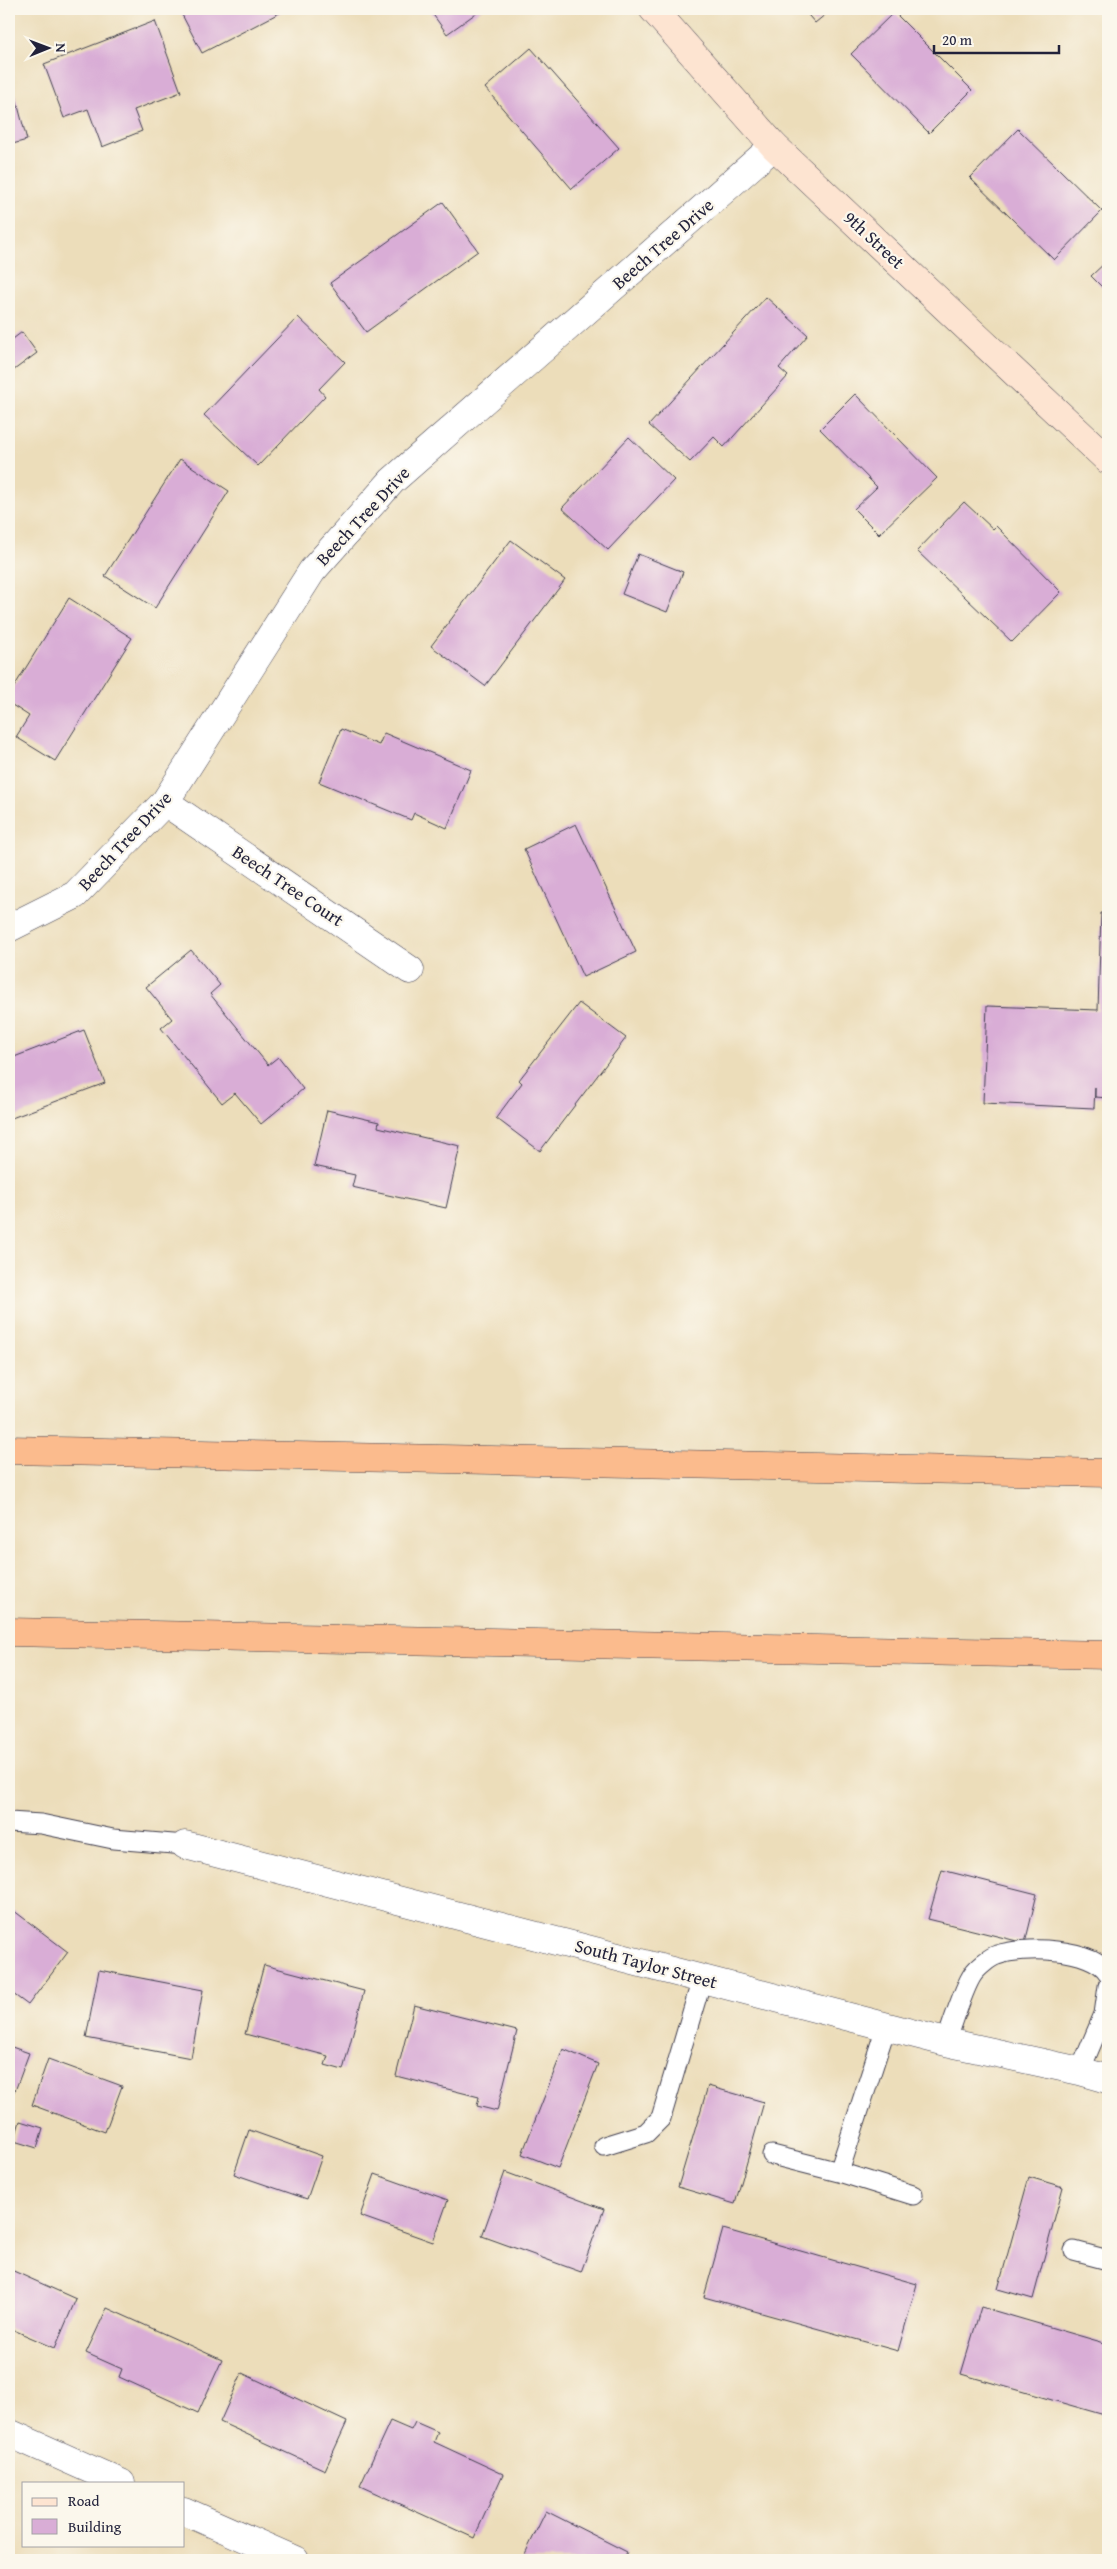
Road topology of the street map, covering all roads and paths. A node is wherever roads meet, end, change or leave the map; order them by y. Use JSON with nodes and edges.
{"nodes":[{"id":1,"x":653,"y":9,"type":"edge"},
{"id":2,"x":774,"y":146,"type":"junction"},
{"id":3,"x":1108,"y":460,"type":"edge"},
{"id":4,"x":165,"y":802,"type":"junction"},
{"id":5,"x":9,"y":928,"type":"edge"},
{"id":6,"x":410,"y":970,"type":"dead end"},
{"id":7,"x":9,"y":1450,"type":"edge"},
{"id":8,"x":1108,"y":1473,"type":"edge"},
{"id":9,"x":9,"y":1632,"type":"edge"},
{"id":10,"x":1108,"y":1655,"type":"edge"},
{"id":11,"x":9,"y":1822,"type":"edge"},
{"id":12,"x":185,"y":1845,"type":"joint"},
{"id":13,"x":1108,"y":1973,"type":"edge"},
{"id":14,"x":702,"y":1979,"type":"junction"},
{"id":15,"x":1108,"y":1986,"type":"edge"},
{"id":16,"x":886,"y":2027,"type":"junction"},
{"id":17,"x":946,"y":2042,"type":"junction"},
{"id":18,"x":1080,"y":2071,"type":"junction"},
{"id":19,"x":1108,"y":2079,"type":"edge"},
{"id":20,"x":604,"y":2146,"type":"dead end"},
{"id":21,"x":772,"y":2155,"type":"dead end"},
{"id":22,"x":839,"y":2172,"type":"junction"},
{"id":23,"x":913,"y":2195,"type":"dead end"},
{"id":24,"x":1074,"y":2251,"type":"dead end"},
{"id":25,"x":1108,"y":2260,"type":"edge"},
{"id":26,"x":9,"y":2433,"type":"edge"},
{"id":27,"x":119,"y":2482,"type":"edge"},
{"id":28,"x":185,"y":2511,"type":"edge"},
{"id":29,"x":296,"y":2560,"type":"edge"}],
"edges":[{"from":1,"to":2,"type":"street","name":"9th Street"},
{"from":2,"to":3,"type":"street","name":"9th Street"},
{"from":2,"to":4,"type":"street","name":"Beech Tree Drive"},
{"from":4,"to":5,"type":"street","name":"Beech Tree Drive"},
{"from":4,"to":6,"type":"street","name":"Beech Tree Court"},
{"from":7,"to":8,"type":"highway"},
{"from":9,"to":10,"type":"highway"},
{"from":11,"to":12,"type":"lane"},
{"from":12,"to":14,"type":"street","name":"South Taylor Street"},
{"from":13,"to":17,"type":"lane"},
{"from":14,"to":16,"type":"street","name":"South Taylor Street"},
{"from":14,"to":20,"type":"lane"},
{"from":15,"to":18,"type":"lane"},
{"from":16,"to":17,"type":"street","name":"South Taylor Street"},
{"from":16,"to":22,"type":"lane"},
{"from":17,"to":18,"type":"street","name":"South Taylor Street"},
{"from":18,"to":19,"type":"street","name":"South Taylor Street"},
{"from":21,"to":22,"type":"lane"},
{"from":22,"to":23,"type":"lane"},
{"from":24,"to":25,"type":"lane"},
{"from":26,"to":27,"type":"street"},
{"from":28,"to":29,"type":"street"}]}
